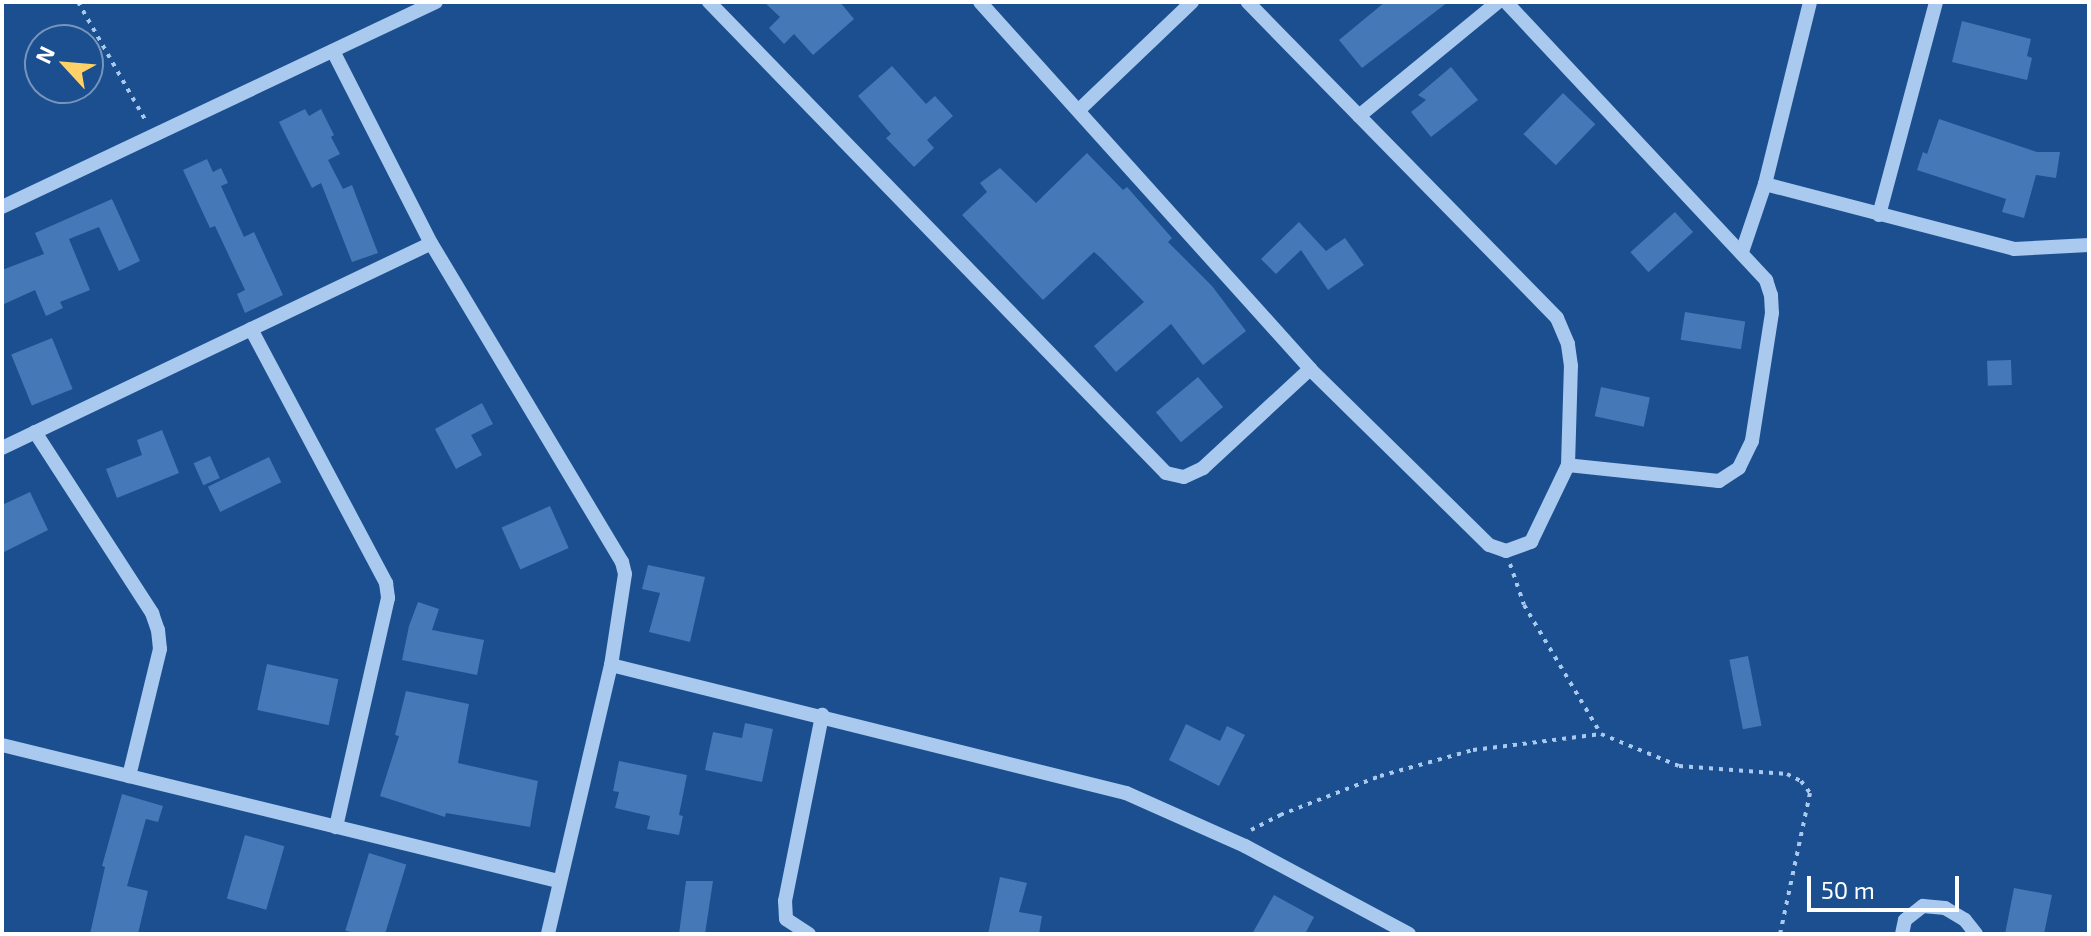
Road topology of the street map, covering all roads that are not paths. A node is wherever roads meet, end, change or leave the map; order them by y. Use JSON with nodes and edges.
{"nodes":[{"id":1,"x":436,"y":2,"type":"edge"},
{"id":2,"x":709,"y":2,"type":"edge"},
{"id":3,"x":980,"y":2,"type":"edge"},
{"id":4,"x":1192,"y":2,"type":"edge"},
{"id":5,"x":1248,"y":2,"type":"edge"},
{"id":6,"x":1498,"y":2,"type":"edge"},
{"id":7,"x":1506,"y":2,"type":"edge"},
{"id":8,"x":1810,"y":2,"type":"edge"},
{"id":9,"x":1936,"y":2,"type":"edge"},
{"id":10,"x":333,"y":51,"type":"junction"},
{"id":11,"x":1080,"y":109,"type":"junction"},
{"id":12,"x":1359,"y":116,"type":"junction"},
{"id":13,"x":1765,"y":184,"type":"junction"},
{"id":14,"x":2,"y":207,"type":"edge"},
{"id":15,"x":1879,"y":215,"type":"junction"},
{"id":16,"x":431,"y":243,"type":"junction"},
{"id":17,"x":2089,"y":245,"type":"edge"},
{"id":18,"x":1742,"y":252,"type":"junction"},
{"id":19,"x":251,"y":329,"type":"junction"},
{"id":20,"x":1310,"y":369,"type":"junction"},
{"id":21,"x":35,"y":432,"type":"junction"},
{"id":22,"x":2,"y":448,"type":"edge"},
{"id":23,"x":1568,"y":465,"type":"junction"},
{"id":24,"x":611,"y":665,"type":"junction"},
{"id":25,"x":822,"y":715,"type":"junction"},
{"id":26,"x":2,"y":745,"type":"edge"},
{"id":27,"x":129,"y":776,"type":"junction"},
{"id":28,"x":336,"y":827,"type":"junction"},
{"id":29,"x":558,"y":881,"type":"junction"},
{"id":30,"x":548,"y":934,"type":"edge"},
{"id":31,"x":809,"y":934,"type":"edge"},
{"id":32,"x":1409,"y":934,"type":"edge"},
{"id":33,"x":1902,"y":934,"type":"edge"},
{"id":34,"x":1976,"y":934,"type":"edge"}],
"edges":[{"from":1,"to":10,"type":"street"},
{"from":2,"to":20,"type":"street"},
{"from":3,"to":11,"type":"street"},
{"from":4,"to":11,"type":"street"},
{"from":5,"to":12,"type":"street"},
{"from":6,"to":12,"type":"street"},
{"from":7,"to":18,"type":"street"},
{"from":8,"to":13,"type":"street"},
{"from":9,"to":15,"type":"street"},
{"from":10,"to":14,"type":"street"},
{"from":10,"to":16,"type":"street"},
{"from":11,"to":20,"type":"street"},
{"from":12,"to":23,"type":"street"},
{"from":13,"to":15,"type":"street"},
{"from":13,"to":18,"type":"street"},
{"from":15,"to":17,"type":"street"},
{"from":16,"to":19,"type":"street"},
{"from":16,"to":24,"type":"street"},
{"from":18,"to":23,"type":"street"},
{"from":19,"to":21,"type":"street"},
{"from":19,"to":28,"type":"street"},
{"from":20,"to":23,"type":"street"},
{"from":21,"to":22,"type":"street"},
{"from":21,"to":27,"type":"street"},
{"from":24,"to":25,"type":"street"},
{"from":24,"to":29,"type":"street"},
{"from":25,"to":31,"type":"street"},
{"from":25,"to":32,"type":"street"},
{"from":26,"to":27,"type":"street"},
{"from":27,"to":28,"type":"street"},
{"from":28,"to":29,"type":"street"},
{"from":29,"to":30,"type":"street"},
{"from":33,"to":34,"type":"street"}]}
